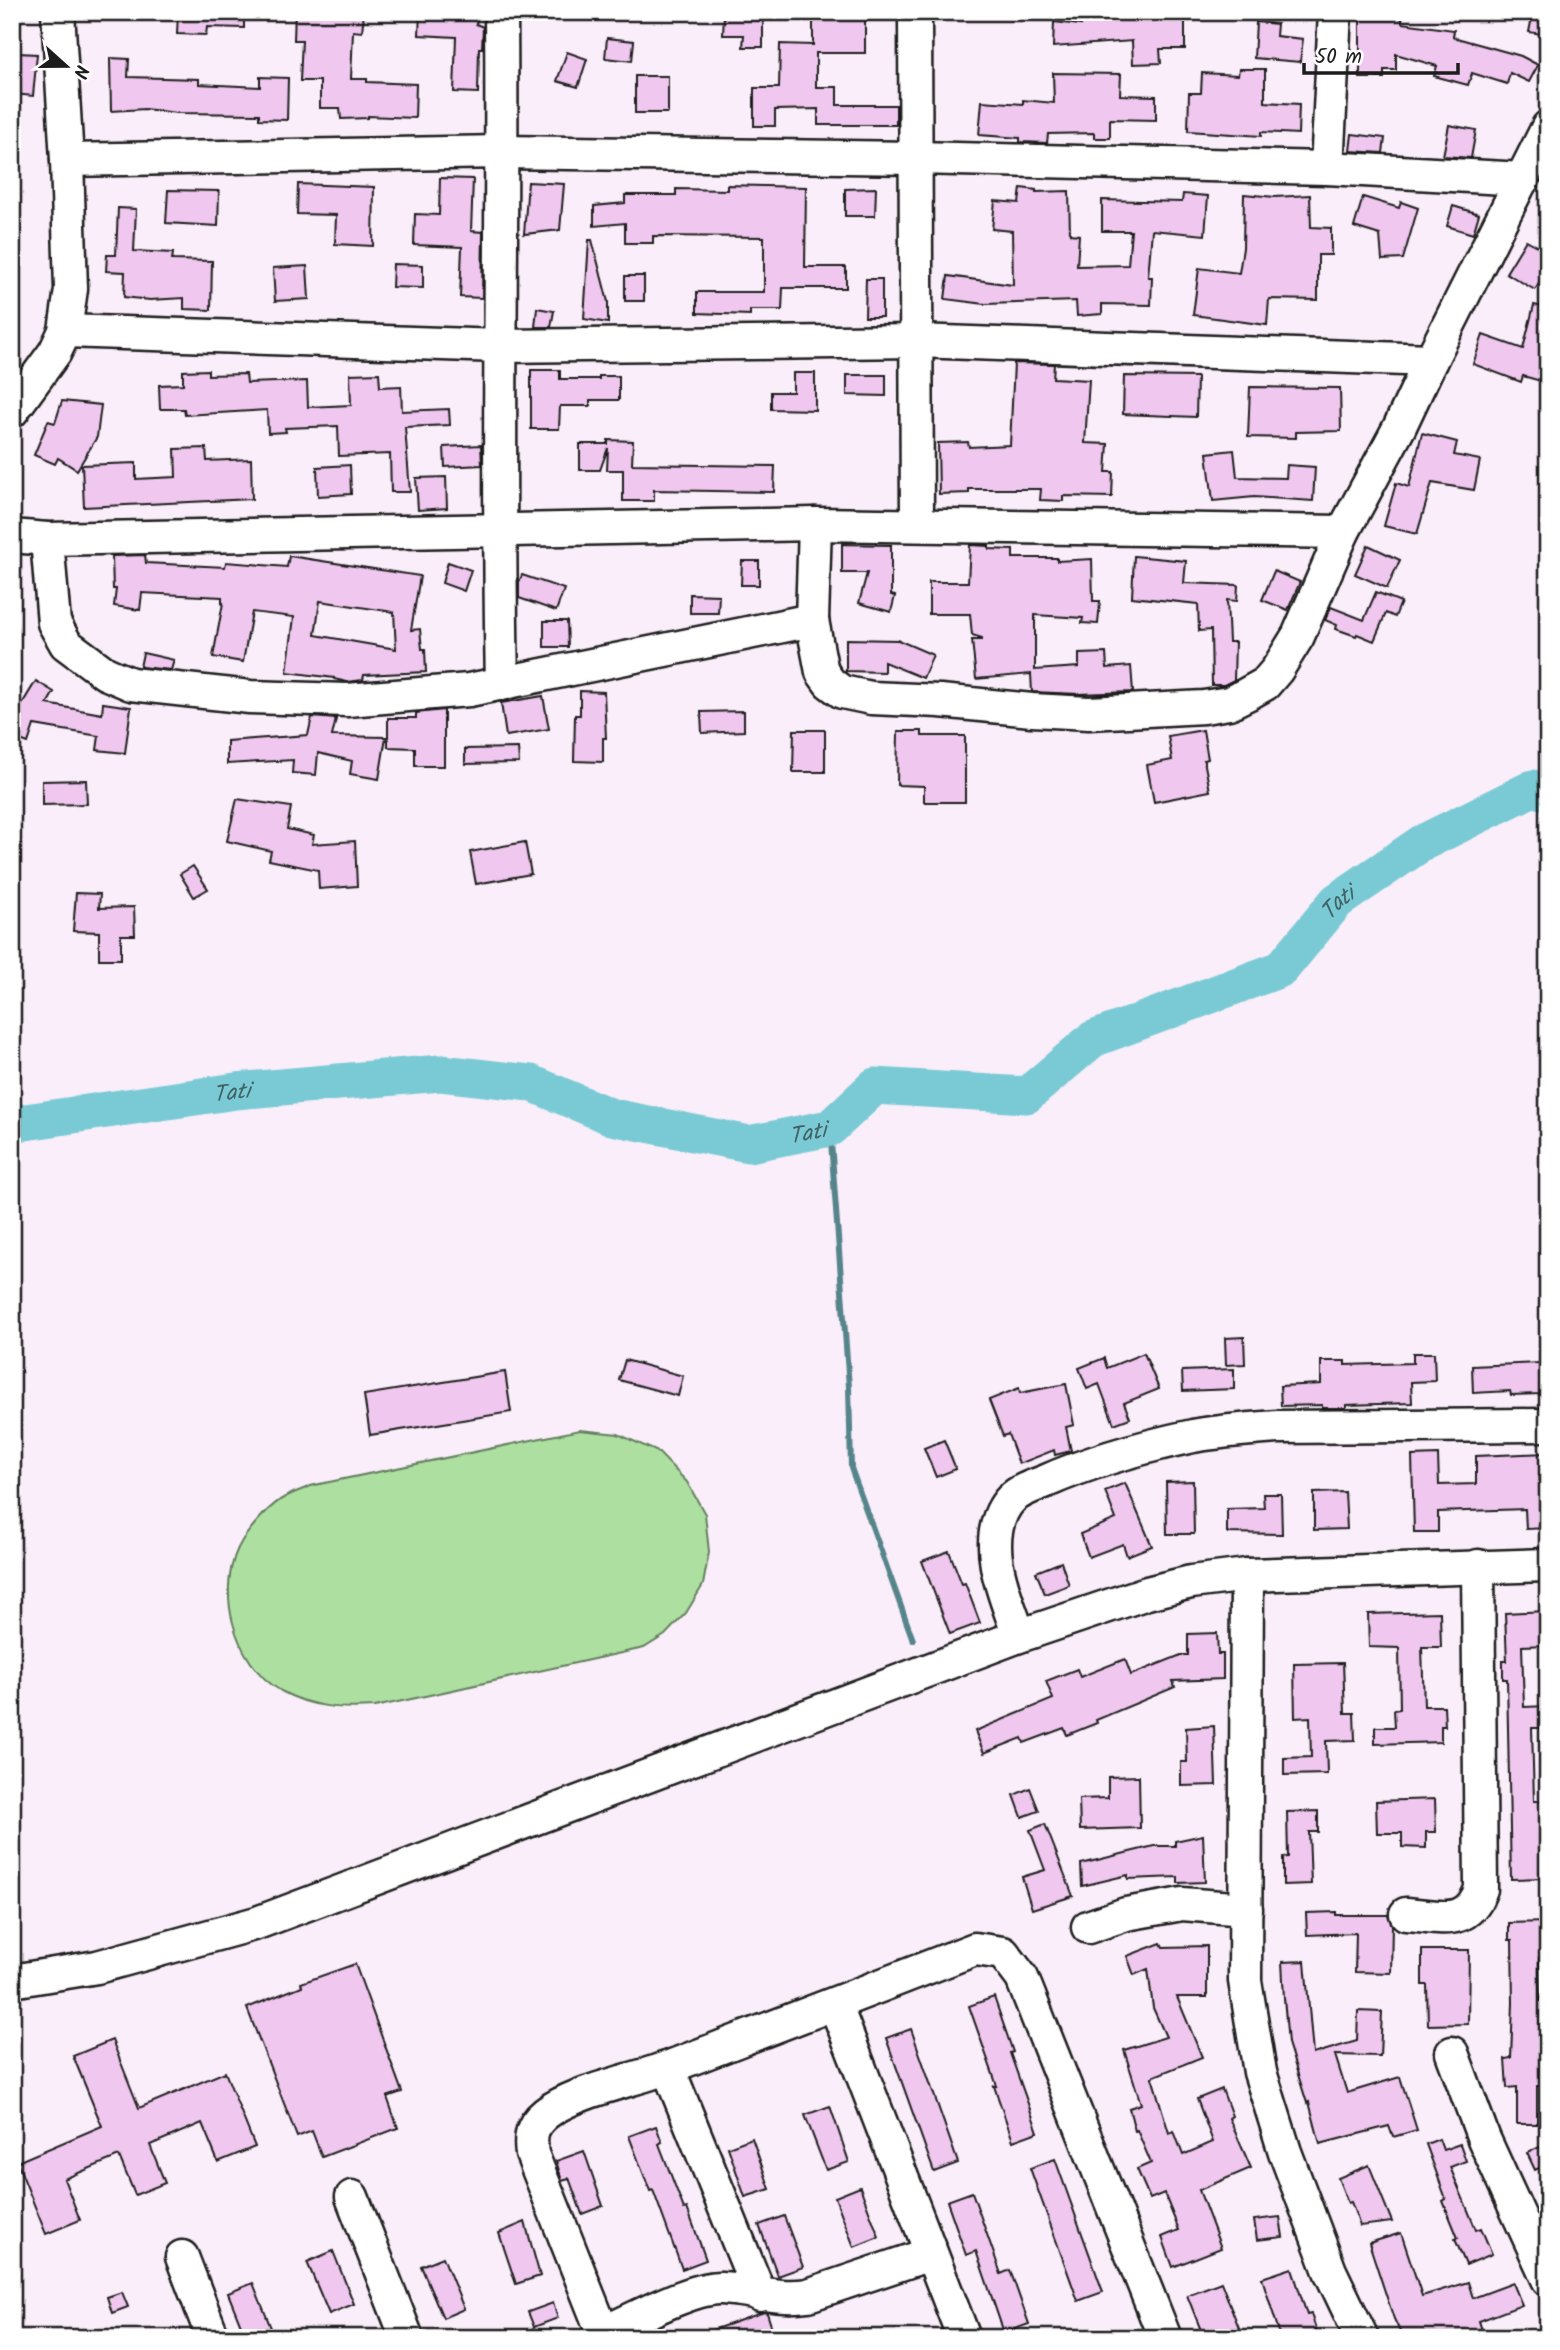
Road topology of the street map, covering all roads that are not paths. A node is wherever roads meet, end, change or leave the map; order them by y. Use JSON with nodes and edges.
{"nodes":[{"id":1,"x":58,"y":12,"type":"edge"},
{"id":2,"x":501,"y":12,"type":"edge"},
{"id":3,"x":915,"y":12,"type":"edge"},
{"id":4,"x":1335,"y":12,"type":"edge"},
{"id":5,"x":1548,"y":127,"type":"edge"},
{"id":6,"x":502,"y":152,"type":"junction"},
{"id":7,"x":916,"y":159,"type":"junction"},
{"id":8,"x":68,"y":160,"type":"junction"},
{"id":9,"x":1327,"y":168,"type":"junction"},
{"id":10,"x":1523,"y":180,"type":"junction"},
{"id":11,"x":65,"y":331,"type":"junction"},
{"id":12,"x":917,"y":341,"type":"junction"},
{"id":13,"x":500,"y":346,"type":"junction"},
{"id":14,"x":1431,"y":360,"type":"junction"},
{"id":15,"x":12,"y":411,"type":"edge"},
{"id":16,"x":816,"y":524,"type":"junction"},
{"id":17,"x":917,"y":524,"type":"junction"},
{"id":18,"x":498,"y":530,"type":"junction"},
{"id":19,"x":1343,"y":532,"type":"junction"},
{"id":20,"x":12,"y":536,"type":"edge"},
{"id":21,"x":47,"y":539,"type":"junction"},
{"id":22,"x":811,"y":620,"type":"junction"},
{"id":23,"x":502,"y":684,"type":"junction"},
{"id":24,"x":1548,"y":1426,"type":"edge"},
{"id":25,"x":1548,"y":1565,"type":"edge"},
{"id":26,"x":1478,"y":1566,"type":"junction"},
{"id":27,"x":1247,"y":1576,"type":"junction"},
{"id":28,"x":1019,"y":1636,"type":"junction"},
{"id":29,"x":1246,"y":1909,"type":"junction"},
{"id":30,"x":1406,"y":1914,"type":"dead end"},
{"id":31,"x":1088,"y":1927,"type":"dead end"},
{"id":32,"x":12,"y":1981,"type":"edge"},
{"id":33,"x":835,"y":2004,"type":"junction"},
{"id":34,"x":1451,"y":2053,"type":"dead end"},
{"id":35,"x":668,"y":2068,"type":"junction"},
{"id":36,"x":352,"y":2197,"type":"dead end"},
{"id":37,"x":930,"y":2254,"type":"junction"},
{"id":38,"x":182,"y":2257,"type":"dead end"},
{"id":39,"x":1548,"y":2278,"type":"edge"},
{"id":40,"x":760,"y":2295,"type":"junction"},
{"id":41,"x":604,"y":2335,"type":"edge"},
{"id":42,"x":214,"y":2338,"type":"edge"},
{"id":43,"x":407,"y":2338,"type":"edge"},
{"id":44,"x":964,"y":2338,"type":"edge"},
{"id":45,"x":1165,"y":2338,"type":"edge"},
{"id":46,"x":1362,"y":2338,"type":"edge"}],
"edges":[{"from":1,"to":8,"type":"street"},
{"from":2,"to":6,"type":"street"},
{"from":3,"to":7,"type":"street"},
{"from":4,"to":9,"type":"street"},
{"from":5,"to":10,"type":"street"},
{"from":6,"to":7,"type":"street"},
{"from":6,"to":8,"type":"street"},
{"from":6,"to":13,"type":"street"},
{"from":7,"to":9,"type":"street"},
{"from":7,"to":12,"type":"street"},
{"from":8,"to":11,"type":"street"},
{"from":9,"to":10,"type":"street"},
{"from":10,"to":14,"type":"street"},
{"from":11,"to":13,"type":"street"},
{"from":11,"to":15,"type":"street"},
{"from":12,"to":13,"type":"street"},
{"from":12,"to":14,"type":"street"},
{"from":12,"to":17,"type":"street"},
{"from":13,"to":18,"type":"street"},
{"from":14,"to":19,"type":"street"},
{"from":16,"to":17,"type":"street"},
{"from":16,"to":18,"type":"street"},
{"from":16,"to":22,"type":"street"},
{"from":17,"to":19,"type":"street"},
{"from":18,"to":21,"type":"street"},
{"from":18,"to":23,"type":"street"},
{"from":19,"to":22,"type":"street"},
{"from":20,"to":21,"type":"street"},
{"from":21,"to":23,"type":"street"},
{"from":22,"to":23,"type":"street"},
{"from":24,"to":28,"type":"street"},
{"from":25,"to":26,"type":"street"},
{"from":26,"to":27,"type":"street"},
{"from":26,"to":30,"type":"street"},
{"from":27,"to":28,"type":"street"},
{"from":27,"to":29,"type":"street"},
{"from":28,"to":32,"type":"street"},
{"from":29,"to":31,"type":"street"},
{"from":29,"to":46,"type":"street"},
{"from":33,"to":35,"type":"street"},
{"from":33,"to":37,"type":"street"},
{"from":33,"to":45,"type":"street"},
{"from":34,"to":39,"type":"street"},
{"from":35,"to":40,"type":"street"},
{"from":35,"to":41,"type":"street"},
{"from":36,"to":43,"type":"street"},
{"from":37,"to":40,"type":"street"},
{"from":37,"to":44,"type":"street"},
{"from":38,"to":42,"type":"street"},
{"from":40,"to":41,"type":"street"}]}
